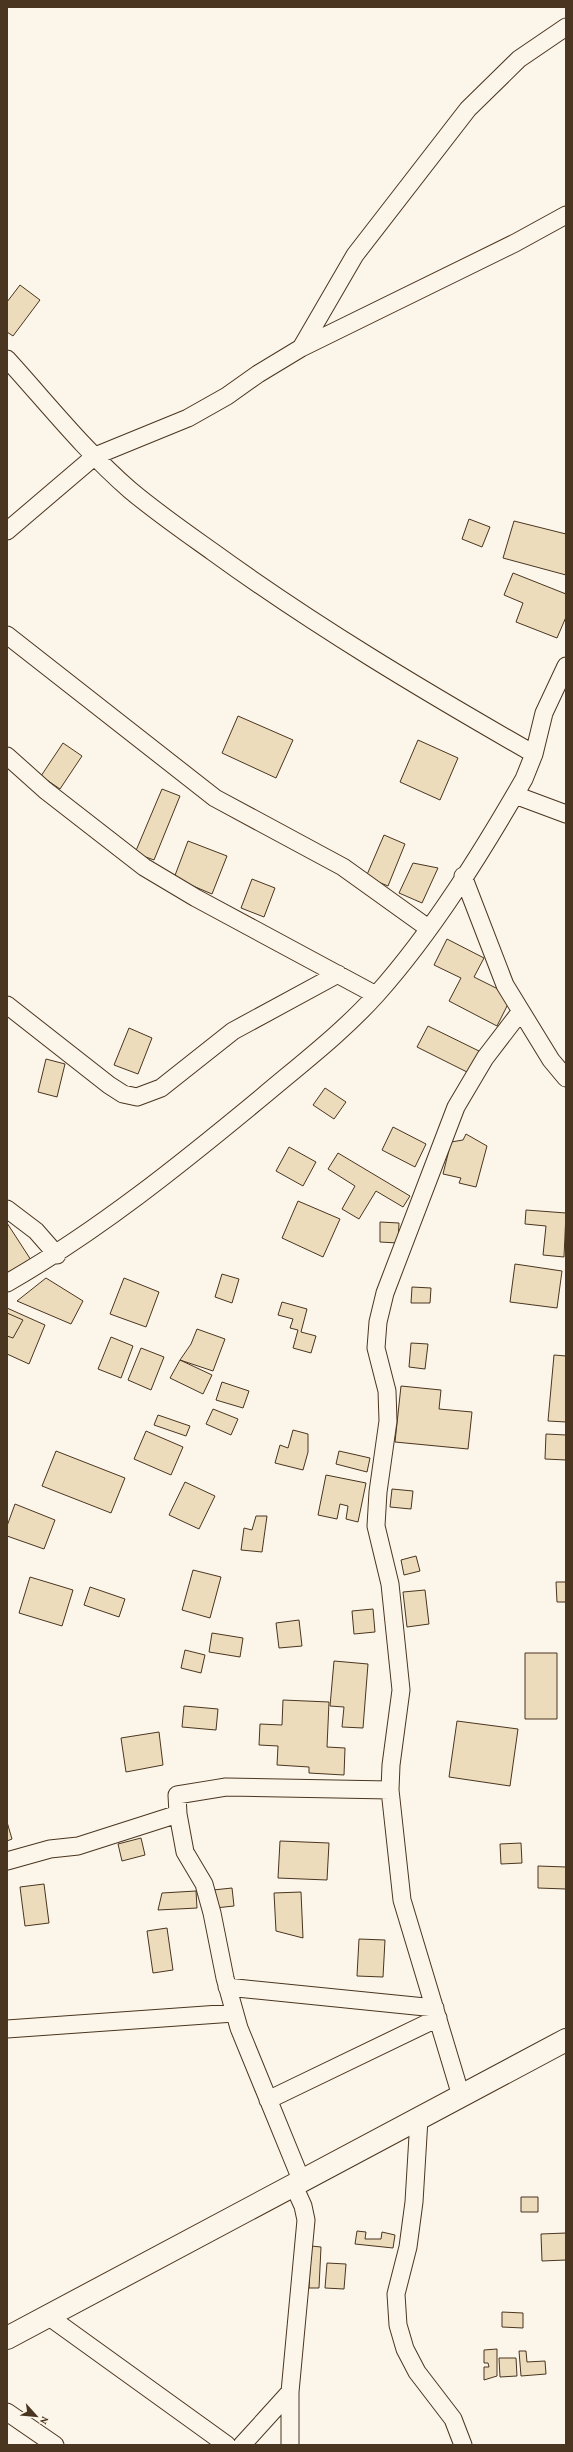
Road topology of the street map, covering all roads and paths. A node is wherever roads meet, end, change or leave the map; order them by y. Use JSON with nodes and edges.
{"nodes":[{"id":1,"x":566,"y":27,"type":"edge"},
{"id":2,"x":566,"y":215,"type":"edge"},
{"id":3,"x":301,"y":348,"type":"junction"},
{"id":4,"x":7,"y":359,"type":"edge"},
{"id":5,"x":95,"y":456,"type":"junction"},
{"id":6,"x":7,"y":530,"type":"edge"},
{"id":7,"x":7,"y":635,"type":"edge"},
{"id":8,"x":566,"y":666,"type":"edge"},
{"id":9,"x":534,"y":754,"type":"junction"},
{"id":10,"x":7,"y":756,"type":"edge"},
{"id":11,"x":515,"y":795,"type":"junction"},
{"id":12,"x":566,"y":814,"type":"edge"},
{"id":13,"x":463,"y":876,"type":"junction"},
{"id":14,"x":428,"y":928,"type":"junction"},
{"id":15,"x":338,"y":974,"type":"junction"},
{"id":16,"x":376,"y":995,"type":"junction"},
{"id":17,"x":7,"y":1005,"type":"edge"},
{"id":18,"x":521,"y":1011,"type":"junction"},
{"id":19,"x":566,"y":1078,"type":"edge"},
{"id":20,"x":7,"y":1209,"type":"edge"},
{"id":21,"x":57,"y":1255,"type":"junction"},
{"id":22,"x":7,"y":1284,"type":"edge"},
{"id":23,"x":390,"y":1790,"type":"junction"},
{"id":24,"x":178,"y":1814,"type":"junction"},
{"id":25,"x":7,"y":1861,"type":"edge"},
{"id":26,"x":227,"y":1988,"type":"junction"},
{"id":27,"x":234,"y":2013,"type":"junction"},
{"id":28,"x":436,"y":2013,"type":"junction"},
{"id":29,"x":7,"y":2028,"type":"edge"},
{"id":30,"x":566,"y":2040,"type":"edge"},
{"id":31,"x":461,"y":2096,"type":"junction"},
{"id":32,"x":268,"y":2100,"type":"junction"},
{"id":33,"x":419,"y":2119,"type":"junction"},
{"id":34,"x":298,"y":2184,"type":"junction"},
{"id":35,"x":48,"y":2316,"type":"junction"},
{"id":36,"x":7,"y":2338,"type":"edge"},
{"id":37,"x":290,"y":2392,"type":"junction"},
{"id":38,"x":7,"y":2412,"type":"edge"},
{"id":39,"x":56,"y":2445,"type":"edge"},
{"id":40,"x":227,"y":2445,"type":"edge"},
{"id":41,"x":242,"y":2445,"type":"edge"},
{"id":42,"x":290,"y":2445,"type":"edge"},
{"id":43,"x":463,"y":2445,"type":"edge"}],
"edges":[{"from":1,"to":3,"type":"street"},
{"from":2,"to":3,"type":"street"},
{"from":3,"to":5,"type":"street"},
{"from":4,"to":5,"type":"street"},
{"from":5,"to":6,"type":"street"},
{"from":5,"to":9,"type":"street"},
{"from":7,"to":14,"type":"street"},
{"from":8,"to":9,"type":"street"},
{"from":9,"to":11,"type":"street"},
{"from":10,"to":15,"type":"street"},
{"from":11,"to":12,"type":"street"},
{"from":11,"to":13,"type":"street"},
{"from":13,"to":14,"type":"street"},
{"from":13,"to":18,"type":"street"},
{"from":14,"to":16,"type":"street"},
{"from":15,"to":16,"type":"street"},
{"from":15,"to":17,"type":"street"},
{"from":16,"to":21,"type":"street"},
{"from":18,"to":19,"type":"street"},
{"from":18,"to":23,"type":"street"},
{"from":20,"to":21,"type":"street"},
{"from":21,"to":22,"type":"street"},
{"from":23,"to":24,"type":"street"},
{"from":23,"to":28,"type":"street"},
{"from":24,"to":25,"type":"street"},
{"from":24,"to":26,"type":"street"},
{"from":26,"to":27,"type":"street"},
{"from":26,"to":28,"type":"street"},
{"from":27,"to":29,"type":"street"},
{"from":27,"to":32,"type":"street"},
{"from":28,"to":31,"type":"street"},
{"from":28,"to":32,"type":"street"},
{"from":30,"to":31,"type":"street"},
{"from":31,"to":33,"type":"street"},
{"from":32,"to":34,"type":"street"},
{"from":33,"to":34,"type":"street"},
{"from":33,"to":43,"type":"street"},
{"from":34,"to":35,"type":"street"},
{"from":34,"to":37,"type":"street"},
{"from":35,"to":36,"type":"street"},
{"from":35,"to":40,"type":"street"},
{"from":37,"to":41,"type":"street"},
{"from":37,"to":42,"type":"street"},
{"from":38,"to":39,"type":"street"}]}
